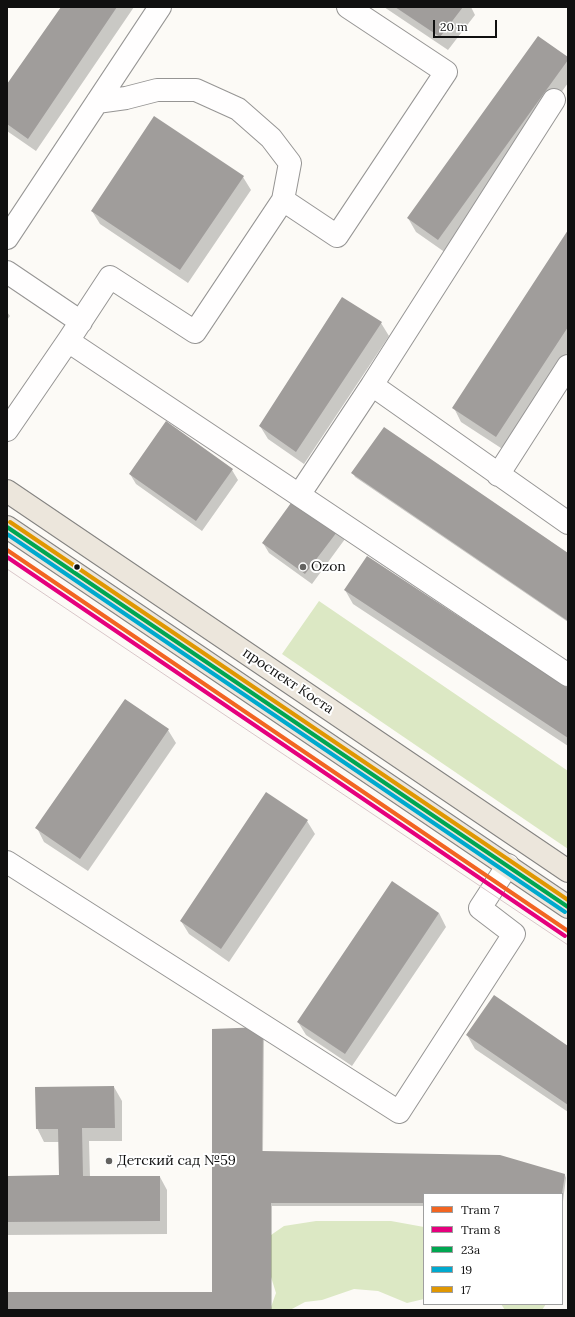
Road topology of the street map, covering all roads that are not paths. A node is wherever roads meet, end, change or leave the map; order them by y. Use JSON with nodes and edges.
{"nodes":[{"id":1,"x":160,"y":7,"type":"edge"},
{"id":2,"x":348,"y":7,"type":"edge"},
{"id":3,"x":554,"y":100,"type":"dead end"},
{"id":4,"x":97,"y":102,"type":"junction"},
{"id":5,"x":282,"y":200,"type":"junction"},
{"id":6,"x":7,"y":238,"type":"edge"},
{"id":7,"x":7,"y":272,"type":"edge"},
{"id":8,"x":80,"y":322,"type":"junction"},
{"id":9,"x":68,"y":341,"type":"junction"},
{"id":10,"x":568,"y":366,"type":"edge"},
{"id":11,"x":372,"y":385,"type":"junction"},
{"id":12,"x":7,"y":430,"type":"edge"},
{"id":13,"x":498,"y":475,"type":"junction"},
{"id":14,"x":7,"y":491,"type":"edge"},
{"id":15,"x":300,"y":495,"type":"junction"},
{"id":16,"x":568,"y":523,"type":"edge"},
{"id":17,"x":7,"y":527,"type":"edge"},
{"id":18,"x":568,"y":675,"type":"edge"},
{"id":19,"x":7,"y":862,"type":"edge"},
{"id":20,"x":508,"y":865,"type":"junction"},
{"id":21,"x":568,"y":871,"type":"edge"},
{"id":22,"x":568,"y":907,"type":"edge"}],
"edges":[{"from":1,"to":4,"type":"lane"},
{"from":2,"to":5,"type":"lane"},
{"from":3,"to":11,"type":"lane"},
{"from":4,"to":5,"type":"lane"},
{"from":4,"to":6,"type":"lane"},
{"from":5,"to":8,"type":"lane"},
{"from":7,"to":8,"type":"lane"},
{"from":8,"to":9,"type":"lane"},
{"from":9,"to":12,"type":"lane"},
{"from":9,"to":15,"type":"lane"},
{"from":10,"to":13,"type":"lane"},
{"from":11,"to":13,"type":"lane"},
{"from":11,"to":15,"type":"lane"},
{"from":13,"to":16,"type":"lane"},
{"from":14,"to":21,"type":"main road","name":"проспект Коста"},
{"from":15,"to":18,"type":"lane"},
{"from":17,"to":20,"type":"main road"},
{"from":19,"to":20,"type":"lane"},
{"from":20,"to":22,"type":"main road"}]}
